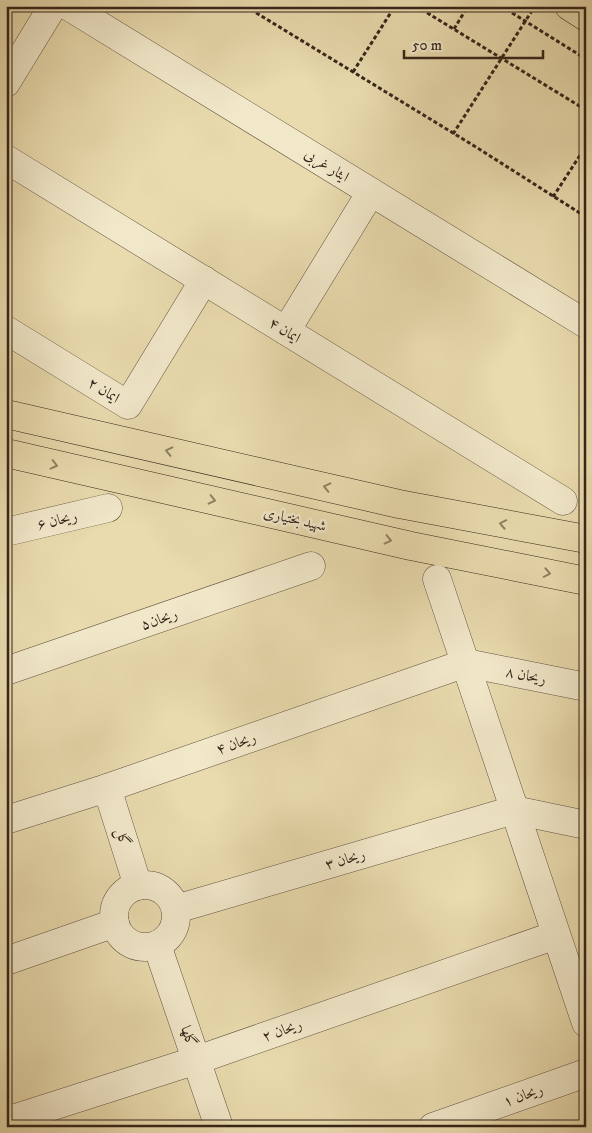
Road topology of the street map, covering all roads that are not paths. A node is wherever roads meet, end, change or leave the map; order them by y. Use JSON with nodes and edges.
{"nodes":[{"id":1,"x":53,"y":6,"type":"edge"},
{"id":2,"x":68,"y":6,"type":"edge"},
{"id":3,"x":569,"y":6,"type":"edge"},
{"id":4,"x":586,"y":17,"type":"edge"},
{"id":5,"x":6,"y":83,"type":"edge"},
{"id":6,"x":6,"y":159,"type":"edge"},
{"id":7,"x":371,"y":192,"type":"junction"},
{"id":8,"x":204,"y":280,"type":"junction"},
{"id":9,"x":586,"y":324,"type":"edge"},
{"id":10,"x":6,"y":330,"type":"edge"},
{"id":11,"x":286,"y":331,"type":"junction"},
{"id":12,"x":6,"y":414,"type":"edge"},
{"id":13,"x":6,"y":453,"type":"edge"},
{"id":14,"x":363,"y":495,"type":"junction"},
{"id":15,"x":563,"y":501,"type":"dead end"},
{"id":16,"x":108,"y":508,"type":"dead end"},
{"id":17,"x":6,"y":532,"type":"edge"},
{"id":18,"x":358,"y":533,"type":"junction"},
{"id":19,"x":586,"y":539,"type":"edge"},
{"id":20,"x":311,"y":566,"type":"dead end"},
{"id":21,"x":437,"y":579,"type":"dead end"},
{"id":22,"x":586,"y":580,"type":"edge"},
{"id":23,"x":466,"y":663,"type":"junction"},
{"id":24,"x":6,"y":671,"type":"edge"},
{"id":25,"x":586,"y":687,"type":"edge"},
{"id":26,"x":107,"y":788,"type":"junction"},
{"id":27,"x":514,"y":810,"type":"junction"},
{"id":28,"x":6,"y":820,"type":"edge"},
{"id":29,"x":586,"y":825,"type":"edge"},
{"id":30,"x":138,"y":886,"type":"junction"},
{"id":31,"x":176,"y":909,"type":"junction"},
{"id":32,"x":115,"y":923,"type":"junction"},
{"id":33,"x":157,"y":945,"type":"junction"},
{"id":34,"x":568,"y":949,"type":"edge"},
{"id":35,"x":6,"y":961,"type":"edge"},
{"id":36,"x":586,"y":1023,"type":"edge"},
{"id":37,"x":197,"y":1060,"type":"junction"},
{"id":38,"x":586,"y":1073,"type":"edge"},
{"id":39,"x":6,"y":1122,"type":"edge"},
{"id":40,"x":219,"y":1127,"type":"edge"},
{"id":41,"x":433,"y":1127,"type":"edge"}],
"edges":[{"from":1,"to":5,"type":"street"},
{"from":2,"to":7,"type":"street","name":"ایثار غربی"},
{"from":3,"to":4,"type":"main road"},
{"from":6,"to":8,"type":"street","name":"ایمان ۴"},
{"from":7,"to":9,"type":"street","name":"ایثار غربی"},
{"from":7,"to":11,"type":"street"},
{"from":8,"to":10,"type":"street","name":"ایمان ۲"},
{"from":8,"to":11,"type":"street","name":"ایمان ۴"},
{"from":11,"to":15,"type":"street","name":"ایمان ۴"},
{"from":14,"to":12,"type":"main road","one_way":true},
{"from":13,"to":18,"type":"main road","name":"شهید بختیاری","one_way":true},
{"from":14,"to":18,"type":"main road"},
{"from":19,"to":14,"type":"main road","one_way":true},
{"from":16,"to":17,"type":"street","name":"ریحان ۶"},
{"from":18,"to":22,"type":"main road","name":"شهید بختیاری","one_way":true},
{"from":20,"to":24,"type":"street","name":"ریحان۵"},
{"from":21,"to":23,"type":"street"},
{"from":23,"to":25,"type":"street","name":"ریحان ۸"},
{"from":23,"to":26,"type":"street","name":"ریحان ۴"},
{"from":23,"to":27,"type":"street"},
{"from":26,"to":28,"type":"street","name":"ریحان ۴"},
{"from":26,"to":30,"type":"street","name":"گل"},
{"from":27,"to":29,"type":"street"},
{"from":27,"to":31,"type":"street","name":"ریحان ۳"},
{"from":27,"to":34,"type":"street"},
{"from":30,"to":31,"type":"street"},
{"from":30,"to":32,"type":"street"},
{"from":31,"to":33,"type":"street"},
{"from":32,"to":33,"type":"street"},
{"from":32,"to":35,"type":"street"},
{"from":33,"to":37,"type":"street","name":"گلها"},
{"from":34,"to":36,"type":"street"},
{"from":34,"to":37,"type":"street","name":"ریحان ۲"},
{"from":37,"to":39,"type":"street","name":"ریحان ۲"},
{"from":37,"to":40,"type":"street","name":"گلها"},
{"from":38,"to":41,"type":"street","name":"ریحان ۱"}]}
